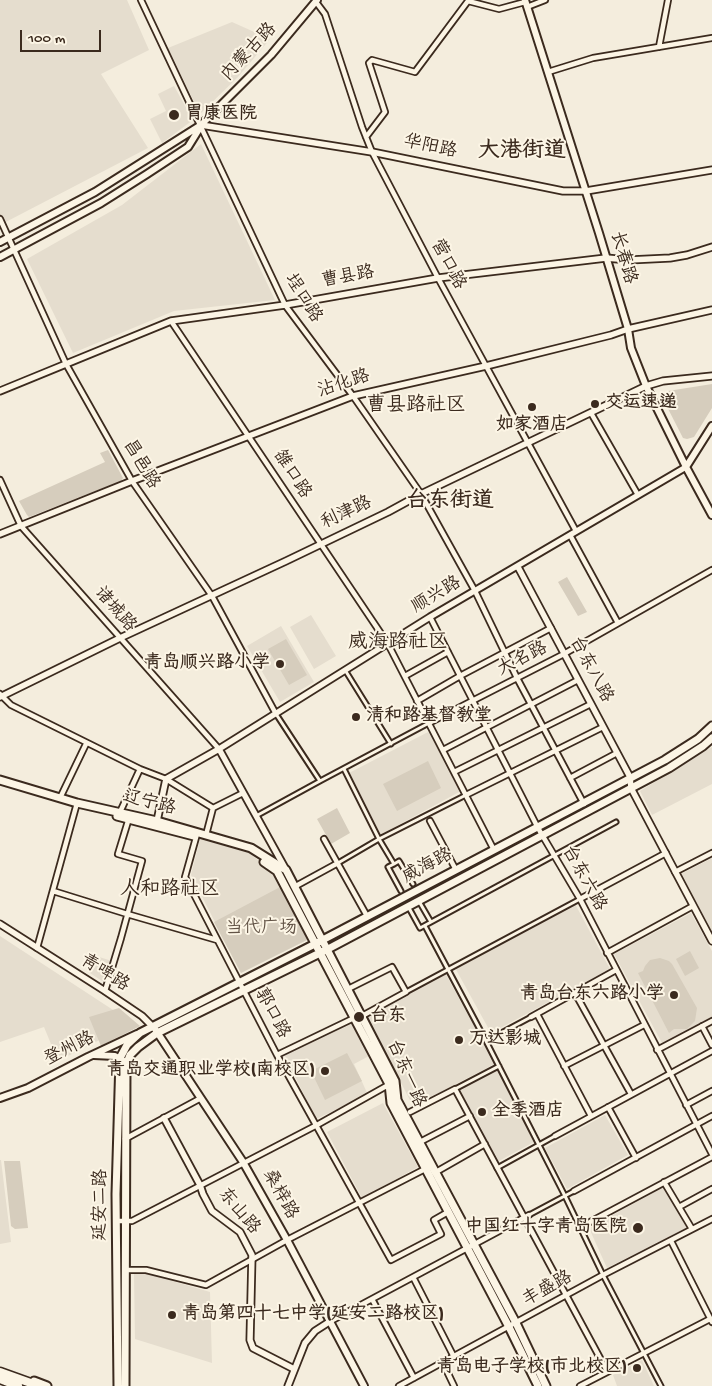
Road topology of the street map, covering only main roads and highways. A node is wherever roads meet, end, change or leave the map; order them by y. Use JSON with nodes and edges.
{"nodes":[{"id":1,"x":317,"y":1,"type":"edge"},
{"id":2,"x":526,"y":3,"type":"edge"},
{"id":3,"x":201,"y":125,"type":"junction"},
{"id":4,"x":0,"y":242,"type":"edge"},
{"id":5,"x":0,"y":257,"type":"edge"},
{"id":6,"x":712,"y":426,"type":"edge"},
{"id":7,"x":686,"y":467,"type":"junction"},
{"id":8,"x":712,"y":513,"type":"edge"},
{"id":9,"x":712,"y":726,"type":"edge"},
{"id":10,"x":712,"y":738,"type":"edge"},
{"id":11,"x":0,"y":780,"type":"edge"},
{"id":12,"x":0,"y":784,"type":"edge"},
{"id":13,"x":77,"y":804,"type":"junction"},
{"id":14,"x":129,"y":817,"type":"junction"},
{"id":15,"x":540,"y":831,"type":"junction"},
{"id":16,"x":196,"y":835,"type":"junction"},
{"id":17,"x":286,"y":870,"type":"joint"},
{"id":18,"x":277,"y":871,"type":"joint"},
{"id":19,"x":319,"y":942,"type":"junction"},
{"id":20,"x":328,"y":949,"type":"junction"},
{"id":21,"x":320,"y":952,"type":"junction"},
{"id":22,"x":358,"y":1017,"type":"junction"},
{"id":23,"x":155,"y":1030,"type":"junction"},
{"id":24,"x":140,"y":1032,"type":"junction"},
{"id":25,"x":88,"y":1056,"type":"junction"},
{"id":26,"x":120,"y":1058,"type":"junction"},
{"id":27,"x":126,"y":1065,"type":"junction"},
{"id":28,"x":392,"y":1082,"type":"junction"},
{"id":29,"x":0,"y":1098,"type":"edge"},
{"id":30,"x":122,"y":1140,"type":"junction"},
{"id":31,"x":429,"y":1166,"type":"junction"},
{"id":32,"x":471,"y":1246,"type":"junction"},
{"id":33,"x":513,"y":1325,"type":"junction"},
{"id":34,"x":0,"y":1371,"type":"edge"},
{"id":35,"x":0,"y":1379,"type":"edge"},
{"id":36,"x":18,"y":1386,"type":"edge"},
{"id":37,"x":39,"y":1386,"type":"edge"},
{"id":38,"x":47,"y":1386,"type":"edge"},
{"id":39,"x":118,"y":1386,"type":"edge"},
{"id":40,"x":125,"y":1386,"type":"edge"},
{"id":41,"x":364,"y":1386,"type":"edge"},
{"id":42,"x":538,"y":1386,"type":"edge"},
{"id":43,"x":546,"y":1386,"type":"edge"}],
"edges":[{"from":1,"to":3,"type":"main road","name":"内蒙古路"},
{"from":2,"to":7,"type":"main road","name":"长春路"},
{"from":3,"to":4,"type":"main road"},
{"from":3,"to":5,"type":"main road"},
{"from":6,"to":7,"type":"main road"},
{"from":7,"to":8,"type":"main road","name":"长春路"},
{"from":9,"to":15,"type":"main road","name":"威海路"},
{"from":10,"to":15,"type":"main road","name":"威海路"},
{"from":11,"to":13,"type":"main road","name":"辽宁路"},
{"from":12,"to":13,"type":"main road","name":"辽宁路"},
{"from":13,"to":14,"type":"main road","name":"辽宁路"},
{"from":13,"to":14,"type":"main road","name":"辽宁路"},
{"from":14,"to":16,"type":"main road","name":"辽宁路"},
{"from":14,"to":16,"type":"main road","name":"辽宁路"},
{"from":15,"to":19,"type":"main road","name":"威海路"},
{"from":15,"to":20,"type":"main road","name":"威海路"},
{"from":16,"to":17,"type":"main road","name":"辽宁路"},
{"from":16,"to":18,"type":"main road","name":"辽宁路"},
{"from":17,"to":19,"type":"main road","name":"台东一路"},
{"from":18,"to":19,"type":"main road","name":"台东一路"},
{"from":19,"to":20,"type":"main road","name":"台东一路"},
{"from":19,"to":21,"type":"main road","name":"台东一路"},
{"from":19,"to":23,"type":"main road","name":"威海路"},
{"from":20,"to":21,"type":"main road","name":"威海路"},
{"from":20,"to":22,"type":"main road","name":"台东一路"},
{"from":21,"to":22,"type":"main road","name":"台东一路"},
{"from":21,"to":23,"type":"main road","name":"威海路"},
{"from":22,"to":28,"type":"main road","name":"台东一路"},
{"from":23,"to":24,"type":"main road","name":"登州路"},
{"from":23,"to":27,"type":"main road"},
{"from":23,"to":41,"type":"main road","name":"桑梓路"},
{"from":24,"to":25,"type":"main road","name":"登州路"},
{"from":24,"to":26,"type":"main road"},
{"from":25,"to":26,"type":"main road"},
{"from":25,"to":29,"type":"main road","name":"登州路"},
{"from":26,"to":27,"type":"main road"},
{"from":26,"to":30,"type":"main road","name":"延安二路"},
{"from":27,"to":30,"type":"main road","name":"延安二路"},
{"from":28,"to":31,"type":"main road","name":"台东一路"},
{"from":28,"to":31,"type":"main road","name":"台东一路"},
{"from":30,"to":39,"type":"main road","name":"延安二路"},
{"from":30,"to":40,"type":"main road","name":"延安二路"},
{"from":31,"to":32,"type":"main road","name":"台东一路"},
{"from":31,"to":32,"type":"main road","name":"台东一路"},
{"from":32,"to":33,"type":"main road","name":"台东一路"},
{"from":33,"to":42,"type":"main road","name":"台东一路"},
{"from":33,"to":43,"type":"main road","name":"台东一路"},
{"from":34,"to":37,"type":"highway"},
{"from":34,"to":38,"type":"main road"},
{"from":35,"to":36,"type":"highway"}]}
